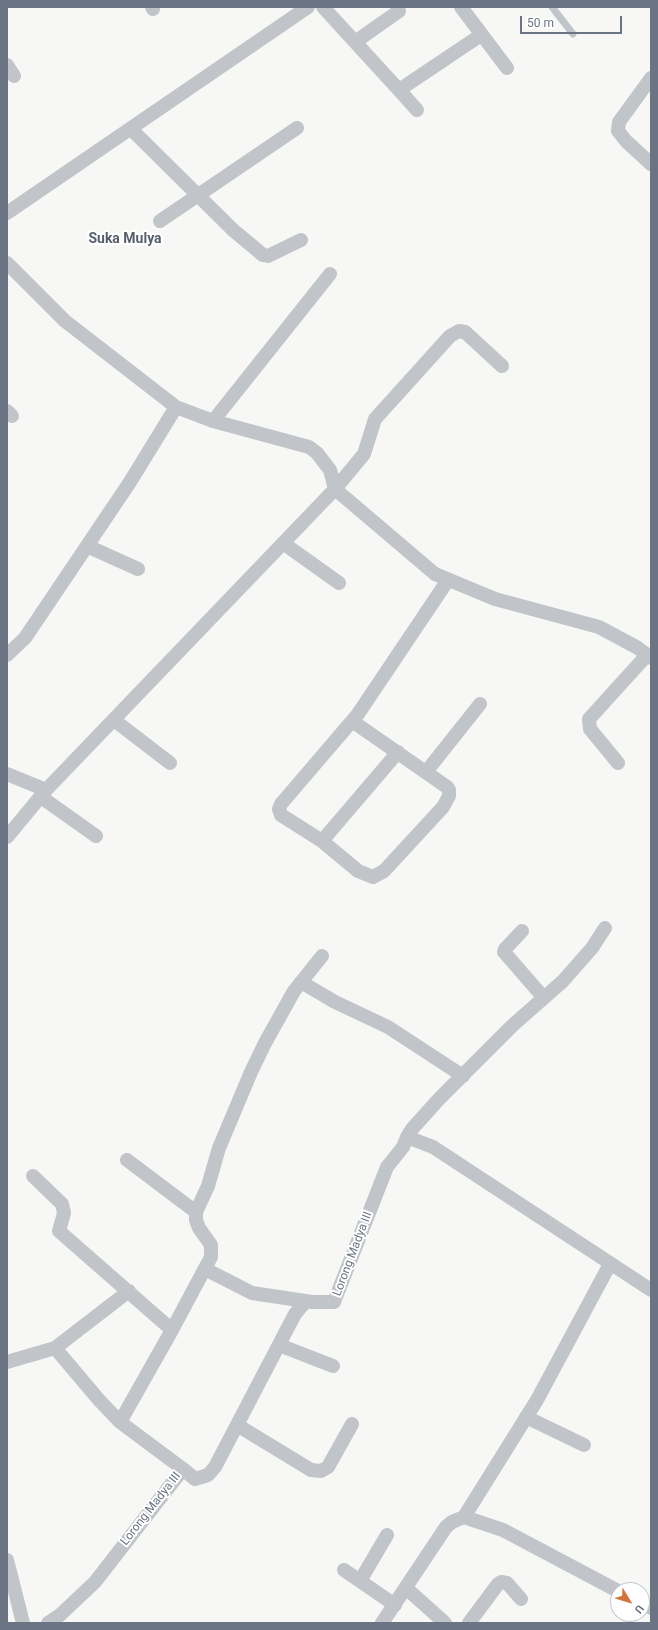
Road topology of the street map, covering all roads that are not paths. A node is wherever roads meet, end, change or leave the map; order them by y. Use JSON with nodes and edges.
{"nodes":[{"id":1,"x":308,"y":7,"type":"edge"},
{"id":2,"x":323,"y":7,"type":"edge"},
{"id":3,"x":460,"y":7,"type":"edge"},
{"id":4,"x":552,"y":7,"type":"edge"},
{"id":5,"x":399,"y":11,"type":"dead end"},
{"id":6,"x":572,"y":34,"type":"dead end"},
{"id":7,"x":479,"y":36,"type":"junction"},
{"id":8,"x":355,"y":42,"type":"junction"},
{"id":9,"x":507,"y":68,"type":"dead end"},
{"id":10,"x":651,"y":78,"type":"edge"},
{"id":11,"x":399,"y":90,"type":"junction"},
{"id":12,"x":417,"y":110,"type":"dead end"},
{"id":13,"x":298,"y":128,"type":"dead end"},
{"id":14,"x":131,"y":129,"type":"junction"},
{"id":15,"x":651,"y":164,"type":"edge"},
{"id":16,"x":198,"y":195,"type":"junction"},
{"id":17,"x":8,"y":210,"type":"edge"},
{"id":18,"x":160,"y":221,"type":"dead end"},
{"id":19,"x":301,"y":240,"type":"dead end"},
{"id":20,"x":7,"y":264,"type":"edge"},
{"id":21,"x":330,"y":274,"type":"dead end"},
{"id":22,"x":502,"y":366,"type":"dead end"},
{"id":23,"x":176,"y":407,"type":"junction"},
{"id":24,"x":213,"y":421,"type":"junction"},
{"id":25,"x":335,"y":489,"type":"junction"},
{"id":26,"x":282,"y":543,"type":"junction"},
{"id":27,"x":87,"y":546,"type":"junction"},
{"id":28,"x":138,"y":569,"type":"dead end"},
{"id":29,"x":448,"y":580,"type":"junction"},
{"id":30,"x":339,"y":583,"type":"dead end"},
{"id":31,"x":7,"y":655,"type":"edge"},
{"id":32,"x":649,"y":657,"type":"edge"},
{"id":33,"x":480,"y":704,"type":"dead end"},
{"id":34,"x":114,"y":720,"type":"junction"},
{"id":35,"x":352,"y":721,"type":"junction"},
{"id":36,"x":398,"y":752,"type":"junction"},
{"id":37,"x":170,"y":763,"type":"dead end"},
{"id":38,"x":618,"y":763,"type":"dead end"},
{"id":39,"x":426,"y":772,"type":"junction"},
{"id":40,"x":7,"y":774,"type":"edge"},
{"id":41,"x":44,"y":794,"type":"junction"},
{"id":42,"x":96,"y":836,"type":"dead end"},
{"id":43,"x":7,"y":837,"type":"edge"},
{"id":44,"x":322,"y":841,"type":"junction"},
{"id":45,"x":605,"y":928,"type":"dead end"},
{"id":46,"x":522,"y":931,"type":"dead end"},
{"id":47,"x":322,"y":956,"type":"dead end"},
{"id":48,"x":301,"y":982,"type":"junction"},
{"id":49,"x":544,"y":998,"type":"junction"},
{"id":50,"x":463,"y":1076,"type":"junction"},
{"id":51,"x":407,"y":1137,"type":"junction"},
{"id":52,"x":127,"y":1160,"type":"dead end"},
{"id":53,"x":33,"y":1176,"type":"dead end"},
{"id":54,"x":196,"y":1212,"type":"junction"},
{"id":55,"x":610,"y":1264,"type":"junction"},
{"id":56,"x":204,"y":1269,"type":"junction"},
{"id":57,"x":651,"y":1290,"type":"edge"},
{"id":58,"x":128,"y":1291,"type":"junction"},
{"id":59,"x":306,"y":1301,"type":"junction"},
{"id":60,"x":172,"y":1330,"type":"junction"},
{"id":61,"x":279,"y":1345,"type":"junction"},
{"id":62,"x":55,"y":1348,"type":"junction"},
{"id":63,"x":7,"y":1362,"type":"edge"},
{"id":64,"x":333,"y":1366,"type":"dead end"},
{"id":65,"x":526,"y":1417,"type":"junction"},
{"id":66,"x":120,"y":1422,"type":"junction"},
{"id":67,"x":352,"y":1424,"type":"dead end"},
{"id":68,"x":237,"y":1425,"type":"junction"},
{"id":69,"x":584,"y":1445,"type":"dead end"},
{"id":70,"x":183,"y":1469,"type":"junction"},
{"id":71,"x":464,"y":1517,"type":"junction"},
{"id":72,"x":388,"y":1535,"type":"dead end"},
{"id":73,"x":7,"y":1560,"type":"edge"},
{"id":74,"x":344,"y":1570,"type":"dead end"},
{"id":75,"x":360,"y":1581,"type":"junction"},
{"id":76,"x":610,"y":1587,"type":"edge"},
{"id":77,"x":406,"y":1588,"type":"junction"},
{"id":78,"x":521,"y":1599,"type":"dead end"},
{"id":79,"x":395,"y":1604,"type":"junction"},
{"id":80,"x":387,"y":1621,"type":"edge"},
{"id":81,"x":23,"y":1623,"type":"edge"},
{"id":82,"x":48,"y":1623,"type":"edge"},
{"id":83,"x":445,"y":1623,"type":"edge"},
{"id":84,"x":469,"y":1623,"type":"edge"}],
"edges":[{"from":1,"to":14,"type":"street"},
{"from":2,"to":8,"type":"street"},
{"from":3,"to":7,"type":"street"},
{"from":4,"to":6,"type":"lane"},
{"from":5,"to":8,"type":"street"},
{"from":7,"to":9,"type":"street"},
{"from":7,"to":11,"type":"street"},
{"from":8,"to":11,"type":"street"},
{"from":10,"to":15,"type":"street"},
{"from":11,"to":12,"type":"street"},
{"from":13,"to":16,"type":"street"},
{"from":14,"to":16,"type":"street"},
{"from":14,"to":17,"type":"street"},
{"from":16,"to":18,"type":"street"},
{"from":16,"to":19,"type":"street"},
{"from":20,"to":23,"type":"street"},
{"from":21,"to":24,"type":"street"},
{"from":22,"to":25,"type":"street"},
{"from":23,"to":24,"type":"street"},
{"from":23,"to":27,"type":"street"},
{"from":24,"to":25,"type":"street"},
{"from":25,"to":26,"type":"street"},
{"from":25,"to":29,"type":"street"},
{"from":26,"to":30,"type":"street"},
{"from":26,"to":34,"type":"street"},
{"from":27,"to":28,"type":"street"},
{"from":27,"to":31,"type":"street"},
{"from":29,"to":32,"type":"street"},
{"from":29,"to":35,"type":"street"},
{"from":32,"to":38,"type":"street"},
{"from":33,"to":39,"type":"street"},
{"from":34,"to":37,"type":"street"},
{"from":34,"to":41,"type":"street"},
{"from":35,"to":36,"type":"street"},
{"from":35,"to":44,"type":"street"},
{"from":36,"to":39,"type":"street"},
{"from":36,"to":44,"type":"street"},
{"from":39,"to":44,"type":"street"},
{"from":40,"to":41,"type":"street"},
{"from":41,"to":42,"type":"street"},
{"from":41,"to":43,"type":"street"},
{"from":45,"to":49,"type":"street"},
{"from":46,"to":49,"type":"street"},
{"from":47,"to":48,"type":"street"},
{"from":48,"to":50,"type":"street"},
{"from":48,"to":54,"type":"street"},
{"from":49,"to":50,"type":"street"},
{"from":50,"to":51,"type":"street"},
{"from":51,"to":55,"type":"street"},
{"from":51,"to":59,"type":"street","name":"Lorong Madya III"},
{"from":52,"to":54,"type":"street"},
{"from":53,"to":58,"type":"street"},
{"from":54,"to":56,"type":"street"},
{"from":55,"to":57,"type":"street"},
{"from":55,"to":65,"type":"street"},
{"from":56,"to":59,"type":"street"},
{"from":56,"to":60,"type":"street"},
{"from":58,"to":60,"type":"street"},
{"from":58,"to":62,"type":"street"},
{"from":59,"to":61,"type":"street","name":"Lorong Madya III"},
{"from":60,"to":66,"type":"street"},
{"from":61,"to":64,"type":"street"},
{"from":61,"to":68,"type":"street","name":"Lorong Madya III"},
{"from":62,"to":63,"type":"street"},
{"from":62,"to":66,"type":"street"},
{"from":65,"to":69,"type":"street"},
{"from":65,"to":71,"type":"street"},
{"from":66,"to":70,"type":"street"},
{"from":67,"to":68,"type":"street"},
{"from":68,"to":70,"type":"street","name":"Lorong Madya III"},
{"from":70,"to":82,"type":"street","name":"Lorong Madya III"},
{"from":71,"to":76,"type":"street"},
{"from":71,"to":77,"type":"street"},
{"from":72,"to":75,"type":"street"},
{"from":73,"to":81,"type":"street"},
{"from":74,"to":75,"type":"street"},
{"from":75,"to":79,"type":"street"},
{"from":77,"to":79,"type":"street"},
{"from":77,"to":83,"type":"street"},
{"from":78,"to":84,"type":"street"},
{"from":79,"to":80,"type":"street"}]}
